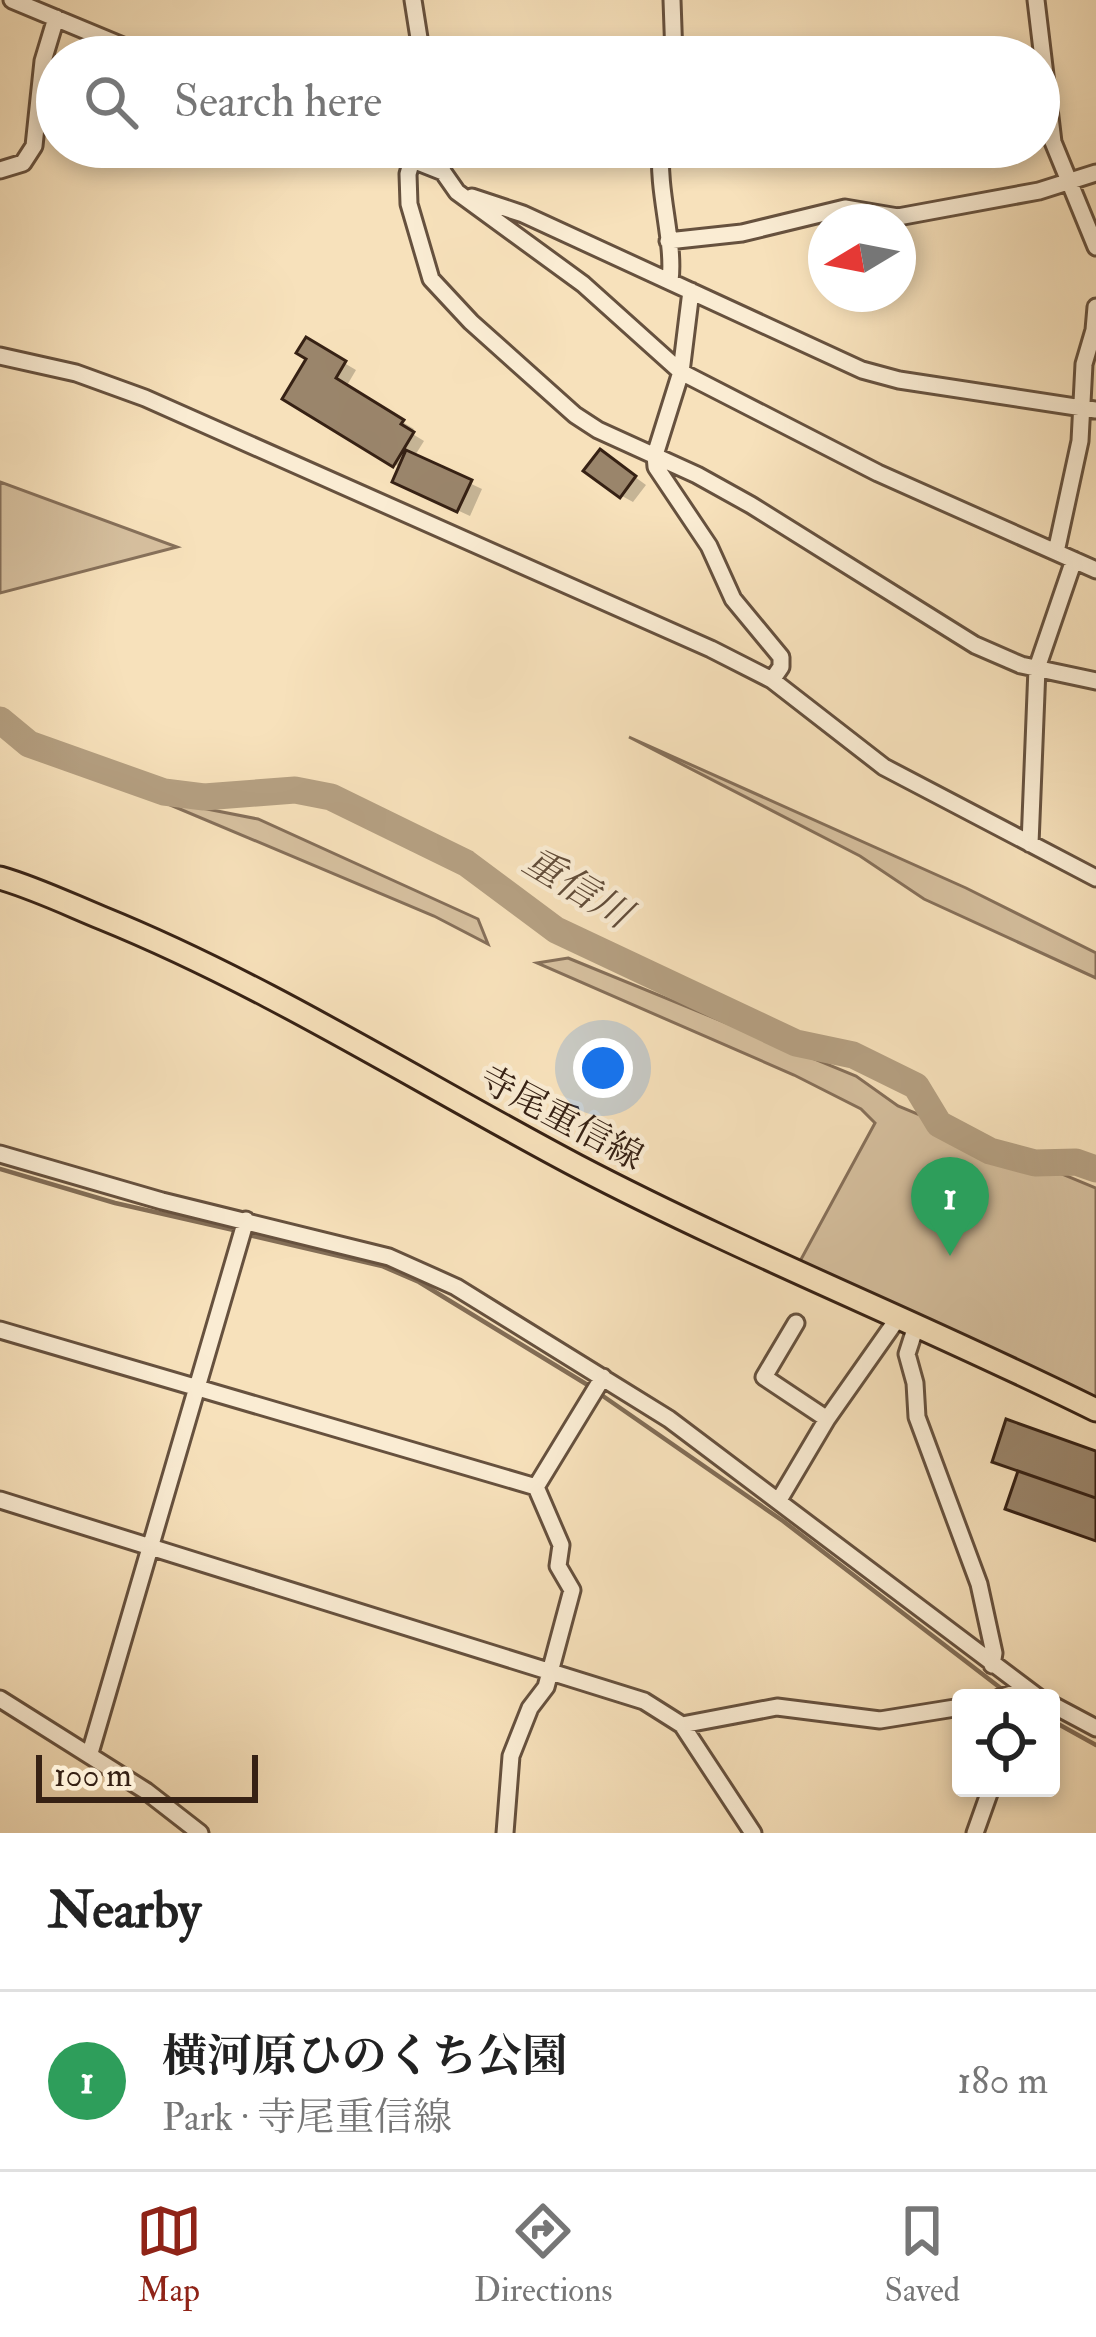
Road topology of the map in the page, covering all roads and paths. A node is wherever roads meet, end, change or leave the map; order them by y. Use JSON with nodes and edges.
{"nodes":[{"id":1,"x":12,"y":0,"type":"edge"},
{"id":2,"x":413,"y":0,"type":"edge"},
{"id":3,"x":672,"y":0,"type":"edge"},
{"id":4,"x":1036,"y":0,"type":"edge"},
{"id":5,"x":56,"y":18,"type":"junction"},
{"id":6,"x":51,"y":36,"type":"edge"},
{"id":7,"x":99,"y":36,"type":"edge"},
{"id":8,"x":419,"y":36,"type":"edge"},
{"id":9,"x":673,"y":36,"type":"edge"},
{"id":10,"x":1040,"y":36,"type":"edge"},
{"id":11,"x":36,"y":127,"type":"edge"},
{"id":12,"x":1060,"y":158,"type":"edge"},
{"id":13,"x":410,"y":168,"type":"edge"},
{"id":14,"x":433,"y":168,"type":"edge"},
{"id":15,"x":442,"y":168,"type":"edge"},
{"id":16,"x":663,"y":168,"type":"edge"},
{"id":17,"x":0,"y":170,"type":"edge"},
{"id":18,"x":443,"y":172,"type":"junction"},
{"id":19,"x":1096,"y":172,"type":"edge"},
{"id":20,"x":1069,"y":184,"type":"junction"},
{"id":21,"x":458,"y":192,"type":"junction"},
{"id":22,"x":668,"y":241,"type":"junction"},
{"id":23,"x":1096,"y":247,"type":"edge"},
{"id":24,"x":670,"y":281,"type":"junction"},
{"id":25,"x":691,"y":291,"type":"junction"},
{"id":26,"x":1096,"y":307,"type":"edge"},
{"id":27,"x":0,"y":356,"type":"edge"},
{"id":28,"x":681,"y":373,"type":"junction"},
{"id":29,"x":1089,"y":409,"type":"edge"},
{"id":30,"x":655,"y":455,"type":"junction"},
{"id":31,"x":1056,"y":552,"type":"junction"},
{"id":32,"x":1074,"y":560,"type":"junction"},
{"id":33,"x":1096,"y":570,"type":"edge"},
{"id":34,"x":1037,"y":668,"type":"junction"},
{"id":35,"x":772,"y":680,"type":"junction"},
{"id":36,"x":1096,"y":681,"type":"edge"},
{"id":37,"x":1030,"y":844,"type":"junction"},
{"id":38,"x":0,"y":878,"type":"edge"},
{"id":39,"x":1096,"y":878,"type":"edge"},
{"id":40,"x":0,"y":1154,"type":"edge"},
{"id":41,"x":246,"y":1220,"type":"junction"},
{"id":42,"x":907,"y":1322,"type":"junction"},
{"id":43,"x":796,"y":1323,"type":"dead end"},
{"id":44,"x":0,"y":1330,"type":"edge"},
{"id":45,"x":603,"y":1377,"type":"junction"},
{"id":46,"x":199,"y":1387,"type":"junction"},
{"id":47,"x":1096,"y":1410,"type":"edge"},
{"id":48,"x":826,"y":1419,"type":"junction"},
{"id":49,"x":536,"y":1486,"type":"junction"},
{"id":50,"x":0,"y":1499,"type":"edge"},
{"id":51,"x":779,"y":1500,"type":"junction"},
{"id":52,"x":151,"y":1547,"type":"junction"},
{"id":53,"x":992,"y":1665,"type":"junction"},
{"id":54,"x":550,"y":1671,"type":"junction"},
{"id":55,"x":1021,"y":1689,"type":"edge"},
{"id":56,"x":0,"y":1699,"type":"edge"},
{"id":57,"x":952,"y":1708,"type":"edge"},
{"id":58,"x":1060,"y":1709,"type":"edge"},
{"id":59,"x":682,"y":1725,"type":"junction"},
{"id":60,"x":1096,"y":1728,"type":"edge"},
{"id":61,"x":90,"y":1754,"type":"junction"},
{"id":62,"x":988,"y":1797,"type":"edge"},
{"id":63,"x":200,"y":1833,"type":"edge"},
{"id":64,"x":506,"y":1833,"type":"edge"},
{"id":65,"x":753,"y":1833,"type":"edge"},
{"id":66,"x":975,"y":1833,"type":"edge"}],
"edges":[{"from":1,"to":5,"type":"street"},
{"from":2,"to":8,"type":"street"},
{"from":3,"to":9,"type":"street"},
{"from":4,"to":10,"type":"street"},
{"from":5,"to":6,"type":"street"},
{"from":5,"to":7,"type":"street"},
{"from":11,"to":17,"type":"street"},
{"from":12,"to":20,"type":"street"},
{"from":13,"to":30,"type":"street"},
{"from":14,"to":18,"type":"street"},
{"from":15,"to":18,"type":"street"},
{"from":16,"to":22,"type":"street"},
{"from":18,"to":21,"type":"street"},
{"from":19,"to":20,"type":"street"},
{"from":20,"to":22,"type":"street"},
{"from":20,"to":23,"type":"street"},
{"from":21,"to":24,"type":"street"},
{"from":21,"to":28,"type":"street"},
{"from":22,"to":24,"type":"street"},
{"from":24,"to":25,"type":"street"},
{"from":25,"to":28,"type":"street"},
{"from":25,"to":29,"type":"street"},
{"from":26,"to":29,"type":"street"},
{"from":27,"to":35,"type":"street"},
{"from":28,"to":30,"type":"street"},
{"from":28,"to":31,"type":"street"},
{"from":29,"to":31,"type":"street"},
{"from":30,"to":34,"type":"street"},
{"from":30,"to":35,"type":"street"},
{"from":31,"to":32,"type":"street"},
{"from":32,"to":33,"type":"street"},
{"from":32,"to":34,"type":"street"},
{"from":34,"to":36,"type":"street"},
{"from":34,"to":37,"type":"street"},
{"from":35,"to":37,"type":"street"},
{"from":37,"to":39,"type":"street"},
{"from":38,"to":42,"type":"main road","name":"寺尾重信線"},
{"from":40,"to":41,"type":"street"},
{"from":41,"to":45,"type":"street"},
{"from":41,"to":46,"type":"street"},
{"from":42,"to":47,"type":"main road","name":"寺尾重信線"},
{"from":42,"to":48,"type":"street"},
{"from":42,"to":53,"type":"street"},
{"from":43,"to":48,"type":"street"},
{"from":44,"to":46,"type":"street"},
{"from":45,"to":49,"type":"street"},
{"from":45,"to":51,"type":"street"},
{"from":46,"to":49,"type":"street"},
{"from":46,"to":52,"type":"street"},
{"from":48,"to":51,"type":"street"},
{"from":49,"to":54,"type":"street"},
{"from":50,"to":52,"type":"street"},
{"from":51,"to":53,"type":"street"},
{"from":52,"to":54,"type":"street"},
{"from":52,"to":61,"type":"street"},
{"from":53,"to":55,"type":"street"},
{"from":54,"to":59,"type":"street"},
{"from":54,"to":64,"type":"street"},
{"from":56,"to":61,"type":"street"},
{"from":57,"to":59,"type":"street"},
{"from":58,"to":60,"type":"street"},
{"from":59,"to":65,"type":"street"},
{"from":61,"to":63,"type":"street"},
{"from":62,"to":66,"type":"street"}]}
